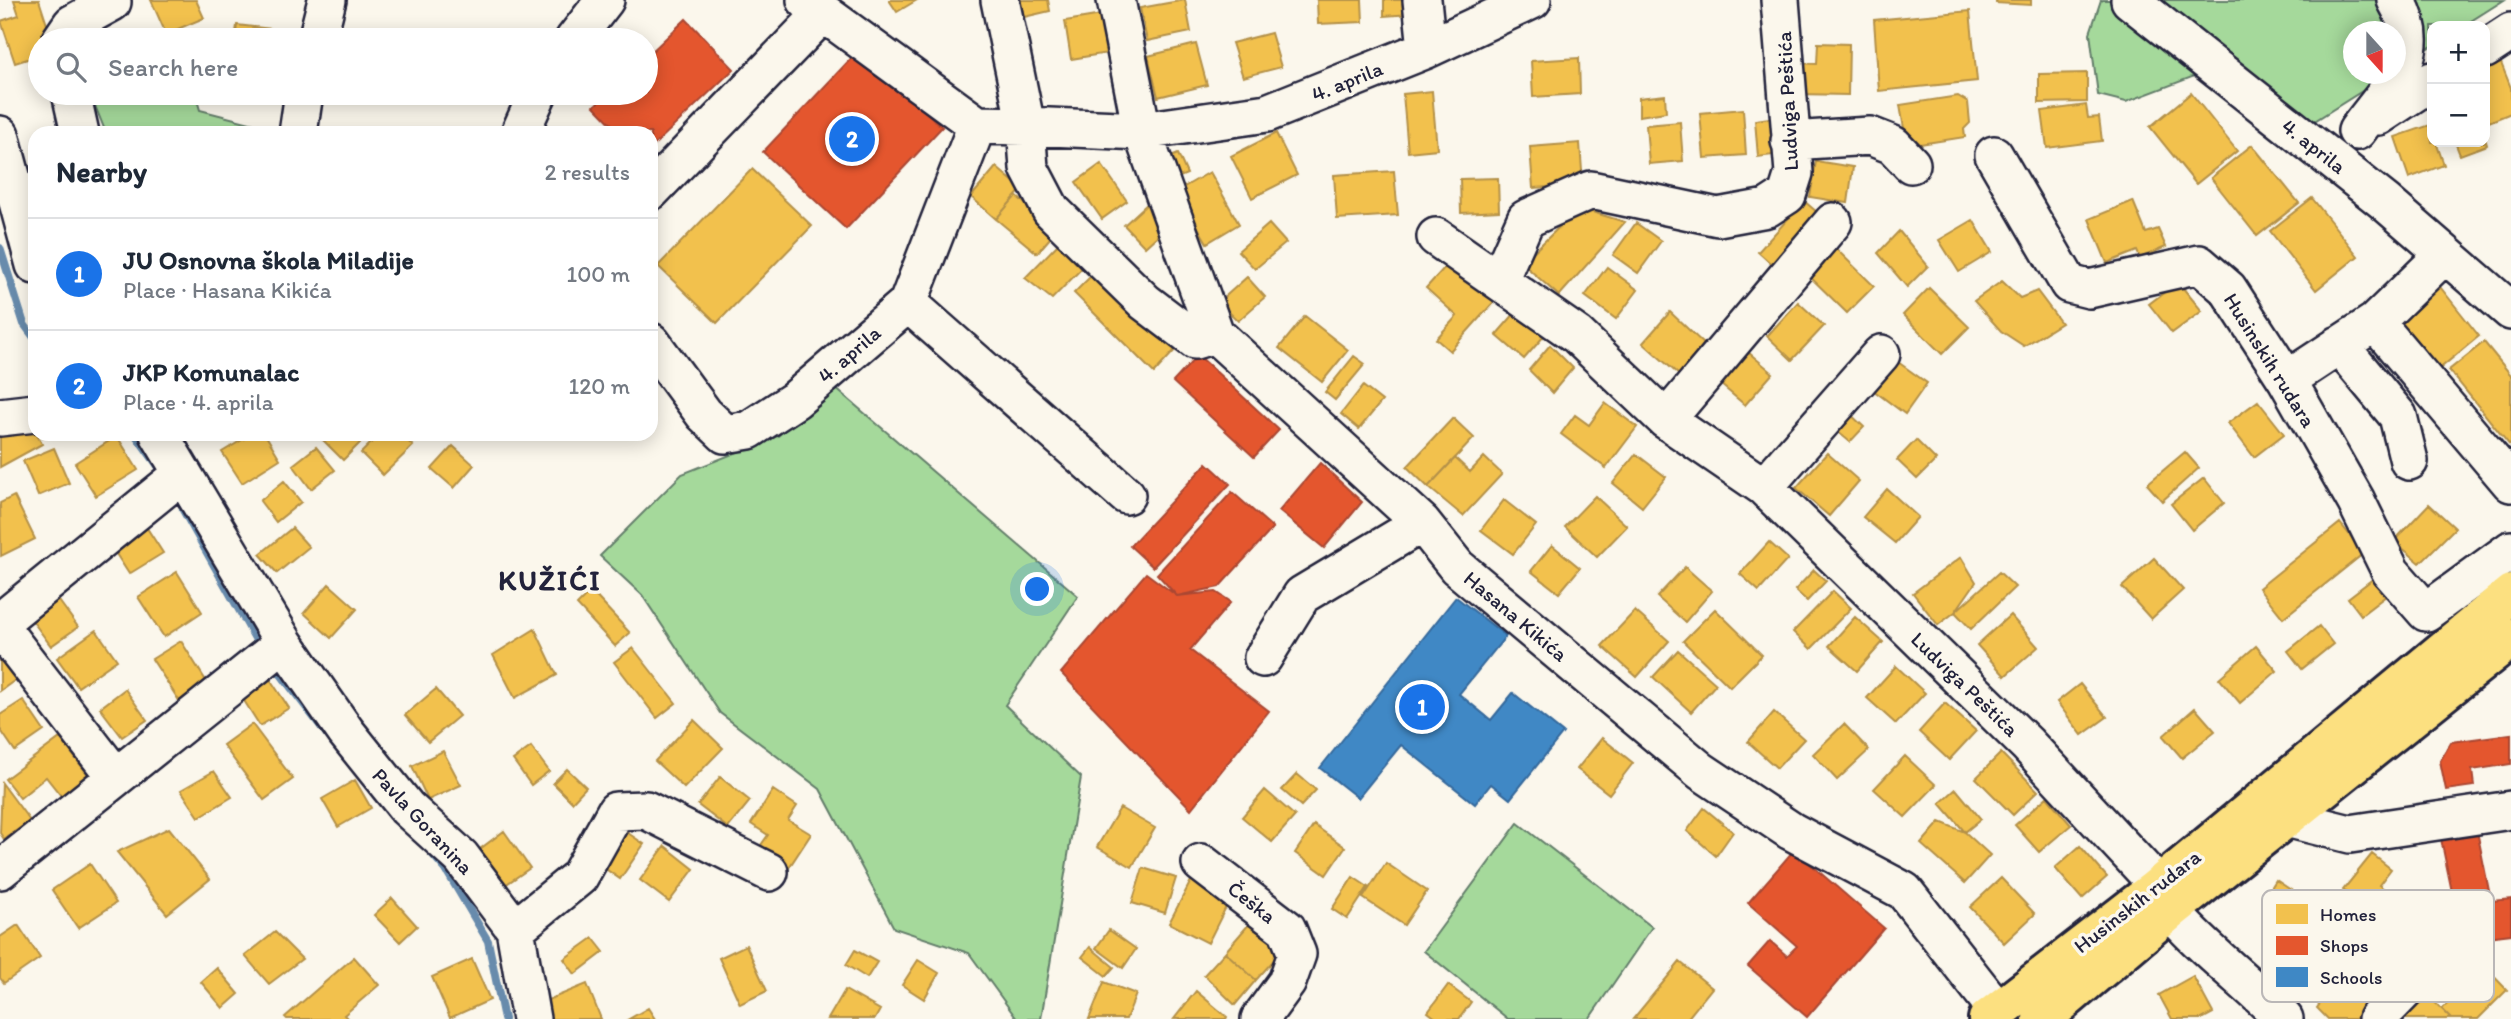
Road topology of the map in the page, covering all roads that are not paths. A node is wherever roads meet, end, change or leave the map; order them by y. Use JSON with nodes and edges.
{"nodes":[{"id":1,"x":327,"y":0,"type":"edge"},
{"id":2,"x":605,"y":0,"type":"edge"},
{"id":3,"x":1000,"y":0,"type":"edge"},
{"id":4,"x":1116,"y":0,"type":"edge"},
{"id":5,"x":1422,"y":0,"type":"edge"},
{"id":6,"x":1780,"y":0,"type":"edge"},
{"id":7,"x":2130,"y":0,"type":"edge"},
{"id":8,"x":2396,"y":0,"type":"edge"},
{"id":9,"x":112,"y":2,"type":"edge"},
{"id":10,"x":1517,"y":4,"type":"edge"},
{"id":11,"x":815,"y":7,"type":"edge"},
{"id":12,"x":69,"y":28,"type":"edge"},
{"id":13,"x":320,"y":28,"type":"edge"},
{"id":14,"x":583,"y":28,"type":"edge"},
{"id":15,"x":2511,"y":33,"type":"edge"},
{"id":16,"x":2490,"y":46,"type":"edge"},
{"id":17,"x":1427,"y":49,"type":"junction"},
{"id":18,"x":2428,"y":84,"type":"edge"},
{"id":19,"x":74,"y":105,"type":"edge"},
{"id":20,"x":302,"y":105,"type":"edge"},
{"id":21,"x":533,"y":105,"type":"edge"},
{"id":22,"x":977,"y":125,"type":"junction"},
{"id":23,"x":78,"y":126,"type":"edge"},
{"id":24,"x":299,"y":126,"type":"edge"},
{"id":25,"x":523,"y":126,"type":"edge"},
{"id":26,"x":1027,"y":126,"type":"junction"},
{"id":27,"x":1142,"y":131,"type":"junction"},
{"id":28,"x":2357,"y":131,"type":"junction"},
{"id":29,"x":0,"y":135,"type":"edge"},
{"id":30,"x":1790,"y":141,"type":"junction"},
{"id":31,"x":2322,"y":153,"type":"junction"},
{"id":32,"x":1993,"y":155,"type":"dead end"},
{"id":33,"x":1911,"y":164,"type":"dead end"},
{"id":34,"x":658,"y":183,"type":"edge"},
{"id":35,"x":1833,"y":222,"type":"dead end"},
{"id":36,"x":1436,"y":237,"type":"dead end"},
{"id":37,"x":28,"y":239,"type":"edge"},
{"id":38,"x":2445,"y":254,"type":"junction"},
{"id":39,"x":1499,"y":281,"type":"junction"},
{"id":40,"x":2506,"y":297,"type":"edge"},
{"id":41,"x":908,"y":303,"type":"junction"},
{"id":42,"x":2375,"y":322,"type":"junction"},
{"id":43,"x":1215,"y":334,"type":"junction"},
{"id":44,"x":2339,"y":345,"type":"junction"},
{"id":45,"x":658,"y":352,"type":"edge"},
{"id":46,"x":1881,"y":354,"type":"dead end"},
{"id":47,"x":2287,"y":380,"type":"junction"},
{"id":48,"x":28,"y":415,"type":"edge"},
{"id":49,"x":0,"y":417,"type":"edge"},
{"id":50,"x":1666,"y":420,"type":"junction"},
{"id":51,"x":163,"y":441,"type":"edge"},
{"id":52,"x":2409,"y":461,"type":"dead end"},
{"id":53,"x":181,"y":475,"type":"junction"},
{"id":54,"x":2511,"y":483,"type":"edge"},
{"id":55,"x":1764,"y":487,"type":"junction"},
{"id":56,"x":1126,"y":495,"type":"dead end"},
{"id":57,"x":1422,"y":523,"type":"junction"},
{"id":58,"x":2511,"y":550,"type":"edge"},
{"id":59,"x":2511,"y":594,"type":"edge"},
{"id":60,"x":0,"y":624,"type":"edge"},
{"id":61,"x":2511,"y":638,"type":"edge"},
{"id":62,"x":284,"y":643,"type":"junction"},
{"id":63,"x":1263,"y":658,"type":"dead end"},
{"id":64,"x":115,"y":776,"type":"junction"},
{"id":65,"x":2511,"y":810,"type":"edge"},
{"id":66,"x":2286,"y":818,"type":"junction"},
{"id":67,"x":1201,"y":863,"type":"dead end"},
{"id":68,"x":0,"y":870,"type":"edge"},
{"id":69,"x":769,"y":872,"type":"dead end"},
{"id":70,"x":2162,"y":901,"type":"junction"},
{"id":71,"x":515,"y":929,"type":"junction"},
{"id":72,"x":2262,"y":998,"type":"edge"},
{"id":73,"x":2266,"y":1002,"type":"edge"},
{"id":74,"x":2394,"y":1002,"type":"edge"},
{"id":75,"x":1994,"y":1013,"type":"edge"},
{"id":76,"x":531,"y":1019,"type":"edge"},
{"id":77,"x":1260,"y":1019,"type":"edge"},
{"id":78,"x":2042,"y":1019,"type":"edge"},
{"id":79,"x":2284,"y":1019,"type":"edge"},
{"id":80,"x":2377,"y":1019,"type":"edge"}],
"edges":[{"from":1,"to":13,"type":"street"},
{"from":2,"to":14,"type":"street"},
{"from":3,"to":26,"type":"street"},
{"from":4,"to":27,"type":"street"},
{"from":5,"to":17,"type":"street"},
{"from":6,"to":30,"type":"street","name":"Ludviga Peštića"},
{"from":7,"to":31,"type":"street","name":"4. aprila"},
{"from":8,"to":28,"type":"street"},
{"from":9,"to":12,"type":"street"},
{"from":10,"to":17,"type":"street","name":"4. aprila"},
{"from":11,"to":22,"type":"street"},
{"from":11,"to":34,"type":"street"},
{"from":15,"to":16,"type":"street"},
{"from":17,"to":27,"type":"street","name":"4. aprila"},
{"from":18,"to":28,"type":"street"},
{"from":19,"to":23,"type":"street"},
{"from":20,"to":24,"type":"street"},
{"from":21,"to":25,"type":"street"},
{"from":22,"to":26,"type":"street","name":"4. aprila"},
{"from":22,"to":41,"type":"street","name":"4. aprila"},
{"from":26,"to":27,"type":"street","name":"4. aprila"},
{"from":26,"to":43,"type":"street"},
{"from":27,"to":43,"type":"street","name":"Hasana Kikića"},
{"from":28,"to":31,"type":"street"},
{"from":29,"to":37,"type":"street"},
{"from":30,"to":33,"type":"street"},
{"from":30,"to":39,"type":"street","name":"Ludviga Peštića"},
{"from":31,"to":38,"type":"street","name":"4. aprila"},
{"from":32,"to":47,"type":"street","name":"Husinskih rudara"},
{"from":35,"to":50,"type":"street"},
{"from":36,"to":39,"type":"street","name":"Ludviga Peštića"},
{"from":38,"to":40,"type":"street","name":"4. aprila"},
{"from":38,"to":42,"type":"street"},
{"from":39,"to":50,"type":"street","name":"Ludviga Peštića"},
{"from":41,"to":45,"type":"street","name":"4. aprila"},
{"from":41,"to":56,"type":"street"},
{"from":42,"to":44,"type":"street"},
{"from":42,"to":54,"type":"street"},
{"from":43,"to":57,"type":"street","name":"Hasana Kikića"},
{"from":44,"to":47,"type":"street"},
{"from":44,"to":52,"type":"street"},
{"from":46,"to":55,"type":"street"},
{"from":47,"to":58,"type":"street","name":"Husinskih rudara"},
{"from":48,"to":49,"type":"street"},
{"from":50,"to":55,"type":"street","name":"Ludviga Peštića"},
{"from":51,"to":53,"type":"street","name":"Pavla Goranina"},
{"from":53,"to":60,"type":"street"},
{"from":53,"to":62,"type":"street","name":"Pavla Goranina"},
{"from":55,"to":70,"type":"street","name":"Ludviga Peštića"},
{"from":57,"to":63,"type":"street"},
{"from":57,"to":75,"type":"street","name":"Hasana Kikića"},
{"from":59,"to":70,"type":"main road","name":"Husinskih rudara"},
{"from":60,"to":64,"type":"street"},
{"from":61,"to":66,"type":"main road","name":"Husinskih rudara"},
{"from":62,"to":64,"type":"street"},
{"from":62,"to":71,"type":"street","name":"Pavla Goranina"},
{"from":64,"to":68,"type":"street"},
{"from":65,"to":66,"type":"street"},
{"from":66,"to":70,"type":"main road","name":"Husinskih rudara"},
{"from":67,"to":77,"type":"street","name":"Češka"},
{"from":69,"to":71,"type":"street"},
{"from":70,"to":72,"type":"street","name":"Ludviga Peštića"},
{"from":70,"to":75,"type":"main road","name":"Husinskih rudara"},
{"from":70,"to":78,"type":"main road","name":"Husinskih rudara"},
{"from":71,"to":76,"type":"street","name":"Pavla Goranina"},
{"from":73,"to":79,"type":"street","name":"Ludviga Peštića"},
{"from":74,"to":80,"type":"street"}]}
